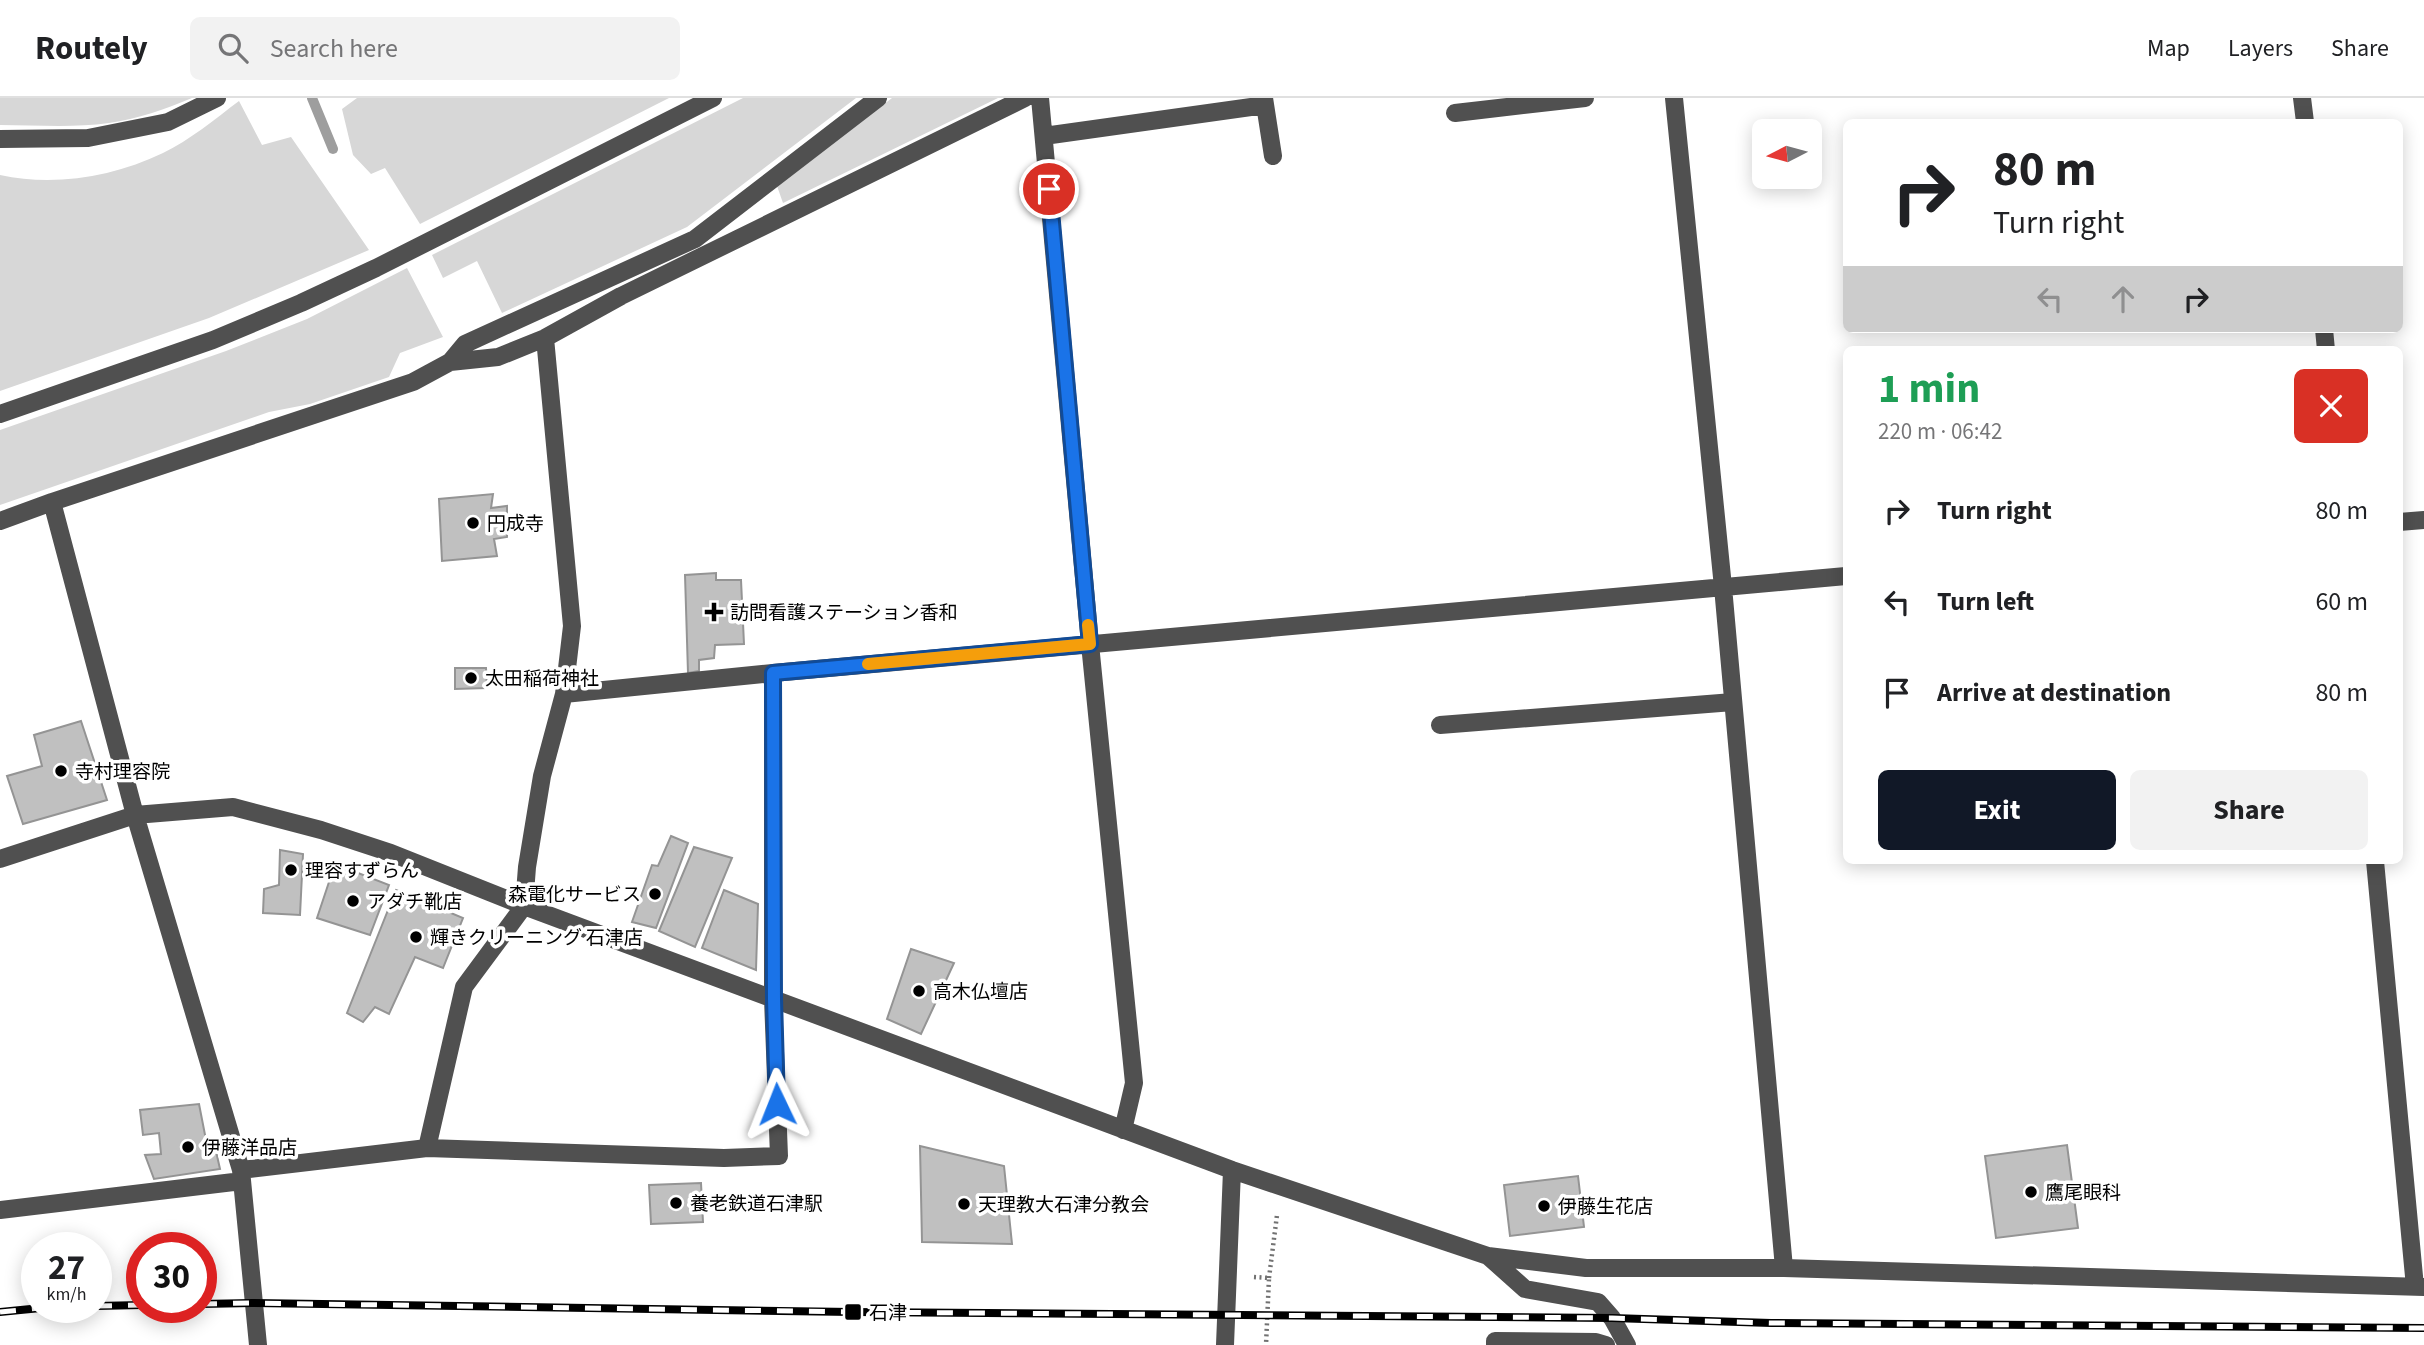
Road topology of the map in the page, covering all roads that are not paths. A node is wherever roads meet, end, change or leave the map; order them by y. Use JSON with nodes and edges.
{"nodes":[{"id":1,"x":218,"y":98,"type":"edge"},
{"id":2,"x":713,"y":98,"type":"edge"},
{"id":3,"x":878,"y":98,"type":"edge"},
{"id":4,"x":1025,"y":98,"type":"edge"},
{"id":5,"x":1041,"y":98,"type":"edge"},
{"id":6,"x":1585,"y":98,"type":"edge"},
{"id":7,"x":1674,"y":98,"type":"edge"},
{"id":8,"x":2302,"y":98,"type":"edge"},
{"id":9,"x":1265,"y":102,"type":"edge"},
{"id":10,"x":1455,"y":113,"type":"dead end"},
{"id":11,"x":2305,"y":119,"type":"edge"},
{"id":12,"x":1044,"y":136,"type":"junction"},
{"id":13,"x":0,"y":139,"type":"edge"},
{"id":14,"x":1273,"y":156,"type":"dead end"},
{"id":15,"x":545,"y":338,"type":"junction"},
{"id":16,"x":450,"y":362,"type":"junction"},
{"id":17,"x":0,"y":414,"type":"edge"},
{"id":18,"x":52,"y":502,"type":"junction"},
{"id":19,"x":2424,"y":520,"type":"edge"},
{"id":20,"x":0,"y":521,"type":"edge"},
{"id":21,"x":2403,"y":522,"type":"edge"},
{"id":22,"x":1843,"y":576,"type":"edge"},
{"id":23,"x":1723,"y":587,"type":"junction"},
{"id":24,"x":1090,"y":644,"type":"junction"},
{"id":25,"x":773,"y":673,"type":"junction"},
{"id":26,"x":564,"y":694,"type":"junction"},
{"id":27,"x":1733,"y":702,"type":"junction"},
{"id":28,"x":1440,"y":725,"type":"dead end"},
{"id":29,"x":135,"y":814,"type":"junction"},
{"id":30,"x":0,"y":859,"type":"edge"},
{"id":31,"x":2375,"y":864,"type":"edge"},
{"id":32,"x":524,"y":906,"type":"junction"},
{"id":33,"x":774,"y":999,"type":"junction"},
{"id":34,"x":1123,"y":1130,"type":"junction"},
{"id":35,"x":427,"y":1148,"type":"junction"},
{"id":36,"x":1232,"y":1171,"type":"junction"},
{"id":37,"x":241,"y":1175,"type":"junction"},
{"id":38,"x":0,"y":1210,"type":"edge"},
{"id":39,"x":1488,"y":1256,"type":"junction"},
{"id":40,"x":1784,"y":1268,"type":"junction"},
{"id":41,"x":2419,"y":1287,"type":"edge"},
{"id":42,"x":258,"y":1345,"type":"edge"},
{"id":43,"x":1225,"y":1345,"type":"edge"},
{"id":44,"x":1495,"y":1345,"type":"edge"},
{"id":45,"x":1606,"y":1345,"type":"edge"},
{"id":46,"x":1627,"y":1345,"type":"edge"}],
"edges":[{"from":1,"to":13,"type":"street"},
{"from":2,"to":17,"type":"street"},
{"from":3,"to":16,"type":"street"},
{"from":4,"to":15,"type":"street"},
{"from":5,"to":12,"type":"street"},
{"from":6,"to":10,"type":"street"},
{"from":7,"to":23,"type":"street"},
{"from":8,"to":11,"type":"street"},
{"from":9,"to":12,"type":"street"},
{"from":9,"to":14,"type":"street"},
{"from":12,"to":24,"type":"street"},
{"from":15,"to":16,"type":"street"},
{"from":15,"to":26,"type":"street"},
{"from":16,"to":18,"type":"street"},
{"from":18,"to":20,"type":"street"},
{"from":18,"to":29,"type":"street"},
{"from":19,"to":21,"type":"street"},
{"from":22,"to":23,"type":"street"},
{"from":23,"to":24,"type":"street"},
{"from":23,"to":27,"type":"street"},
{"from":24,"to":25,"type":"street"},
{"from":24,"to":34,"type":"street"},
{"from":25,"to":26,"type":"street"},
{"from":25,"to":33,"type":"street"},
{"from":26,"to":32,"type":"street"},
{"from":27,"to":28,"type":"street"},
{"from":27,"to":40,"type":"street"},
{"from":29,"to":30,"type":"street"},
{"from":29,"to":32,"type":"street"},
{"from":29,"to":37,"type":"street"},
{"from":31,"to":41,"type":"street"},
{"from":32,"to":33,"type":"street"},
{"from":32,"to":35,"type":"street"},
{"from":33,"to":34,"type":"street"},
{"from":33,"to":35,"type":"street"},
{"from":34,"to":36,"type":"street"},
{"from":35,"to":37,"type":"street"},
{"from":36,"to":39,"type":"street"},
{"from":36,"to":43,"type":"street"},
{"from":37,"to":38,"type":"street"},
{"from":37,"to":42,"type":"street"},
{"from":39,"to":40,"type":"street"},
{"from":39,"to":46,"type":"street"},
{"from":40,"to":41,"type":"street"},
{"from":44,"to":45,"type":"street"}]}
